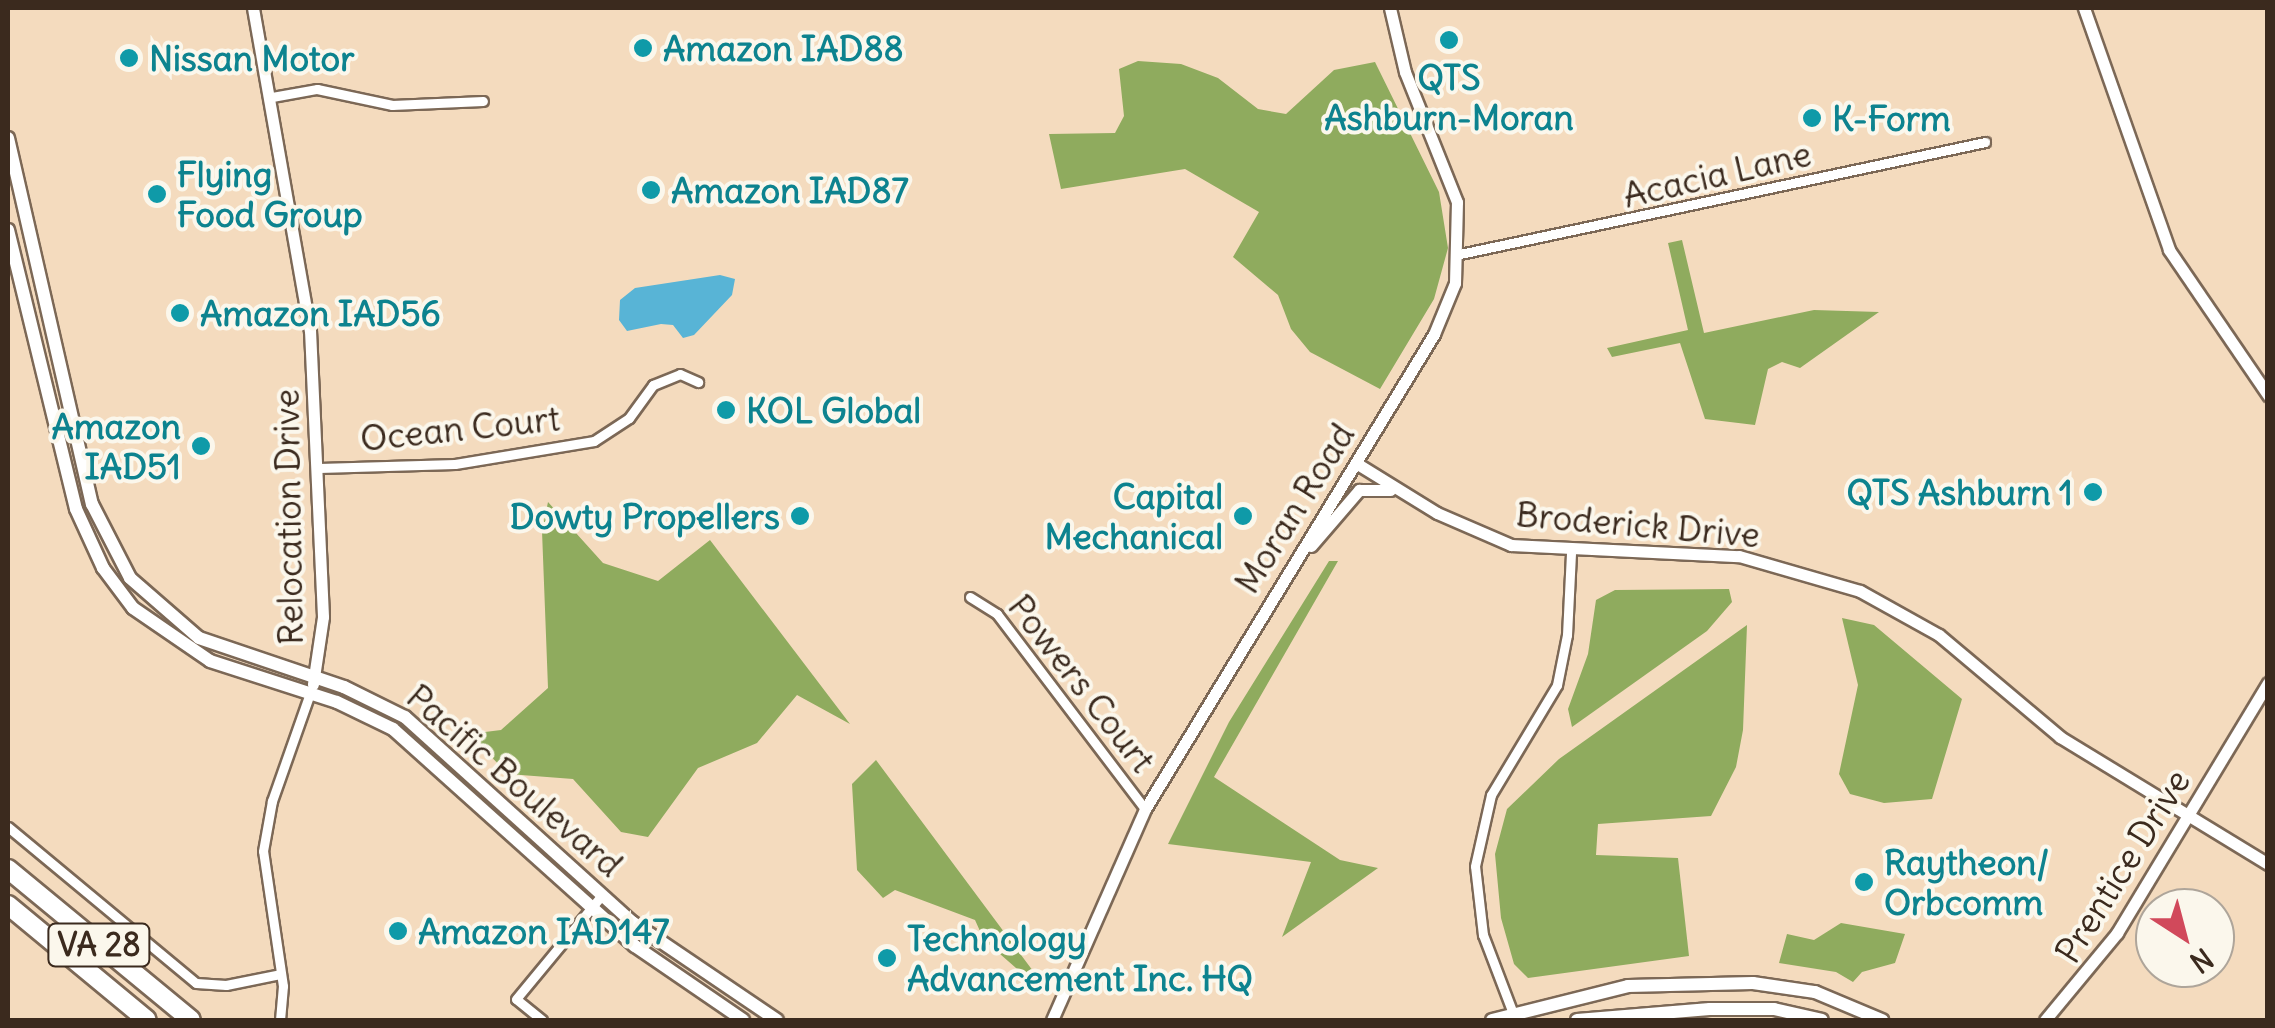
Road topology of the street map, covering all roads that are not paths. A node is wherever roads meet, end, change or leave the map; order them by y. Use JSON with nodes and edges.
{"nodes":[{"id":1,"x":253,"y":8,"type":"edge"},
{"id":2,"x":1390,"y":8,"type":"edge"},
{"id":3,"x":2084,"y":8,"type":"edge"},
{"id":4,"x":272,"y":98,"type":"junction"},
{"id":5,"x":483,"y":101,"type":"dead end"},
{"id":6,"x":8,"y":138,"type":"edge"},
{"id":7,"x":1985,"y":142,"type":"dead end"},
{"id":8,"x":8,"y":230,"type":"edge"},
{"id":9,"x":1460,"y":254,"type":"junction"},
{"id":10,"x":698,"y":382,"type":"dead end"},
{"id":11,"x":2268,"y":395,"type":"edge"},
{"id":12,"x":1356,"y":463,"type":"junction"},
{"id":13,"x":318,"y":468,"type":"junction"},
{"id":14,"x":1404,"y":493,"type":"junction"},
{"id":15,"x":1571,"y":553,"type":"junction"},
{"id":16,"x":1279,"y":584,"type":"junction"},
{"id":17,"x":970,"y":598,"type":"dead end"},
{"id":18,"x":314,"y":677,"type":"junction"},
{"id":19,"x":2268,"y":684,"type":"edge"},
{"id":20,"x":310,"y":692,"type":"junction"},
{"id":21,"x":1145,"y":809,"type":"junction"},
{"id":22,"x":2187,"y":816,"type":"junction"},
{"id":23,"x":8,"y":826,"type":"edge"},
{"id":24,"x":2268,"y":864,"type":"edge"},
{"id":25,"x":8,"y":869,"type":"edge"},
{"id":26,"x":602,"y":895,"type":"junction"},
{"id":27,"x":8,"y":906,"type":"edge"},
{"id":28,"x":590,"y":907,"type":"junction"},
{"id":29,"x":280,"y":974,"type":"junction"},
{"id":30,"x":1514,"y":1016,"type":"edge"},
{"id":31,"x":147,"y":1020,"type":"edge"},
{"id":32,"x":191,"y":1020,"type":"edge"},
{"id":33,"x":280,"y":1020,"type":"edge"},
{"id":34,"x":542,"y":1020,"type":"edge"},
{"id":35,"x":743,"y":1020,"type":"edge"},
{"id":36,"x":777,"y":1020,"type":"edge"},
{"id":37,"x":1052,"y":1020,"type":"edge"},
{"id":38,"x":1492,"y":1020,"type":"edge"},
{"id":39,"x":1577,"y":1020,"type":"edge"},
{"id":40,"x":1822,"y":1020,"type":"edge"},
{"id":41,"x":1882,"y":1020,"type":"edge"},
{"id":42,"x":2046,"y":1020,"type":"edge"}],
"edges":[{"from":1,"to":4,"type":"street","name":"Relocation Drive"},
{"from":2,"to":9,"type":"street","name":"Moran Road"},
{"from":3,"to":11,"type":"street"},
{"from":4,"to":5,"type":"street"},
{"from":4,"to":13,"type":"street","name":"Relocation Drive"},
{"from":6,"to":18,"type":"main road","name":"Pacific Boulevard"},
{"from":7,"to":9,"type":"street","name":"Acacia Lane"},
{"from":8,"to":20,"type":"main road","name":"Pacific Boulevard"},
{"from":9,"to":12,"type":"street","name":"Moran Road"},
{"from":10,"to":13,"type":"street","name":"Ocean Court"},
{"from":12,"to":14,"type":"street","name":"Broderick Drive"},
{"from":12,"to":16,"type":"street","name":"Moran Road"},
{"from":13,"to":18,"type":"street","name":"Relocation Drive"},
{"from":14,"to":15,"type":"street","name":"Broderick Drive"},
{"from":14,"to":16,"type":"street"},
{"from":15,"to":22,"type":"street","name":"Broderick Drive"},
{"from":15,"to":30,"type":"street"},
{"from":16,"to":21,"type":"street","name":"Moran Road"},
{"from":17,"to":21,"type":"street","name":"Powers Court"},
{"from":18,"to":20,"type":"street","name":"Relocation Drive"},
{"from":18,"to":26,"type":"main road","name":"Pacific Boulevard"},
{"from":19,"to":22,"type":"street","name":"Prentice Drive"},
{"from":20,"to":28,"type":"main road","name":"Pacific Boulevard"},
{"from":20,"to":29,"type":"street","name":"Relocation Drive"},
{"from":21,"to":37,"type":"street","name":"Moran Road"},
{"from":22,"to":24,"type":"street","name":"Broderick Drive"},
{"from":22,"to":42,"type":"street","name":"Prentice Drive"},
{"from":23,"to":29,"type":"street"},
{"from":25,"to":32,"type":"highway","number":"VA 28"},
{"from":26,"to":28,"type":"street"},
{"from":26,"to":36,"type":"main road","name":"Pacific Boulevard"},
{"from":27,"to":31,"type":"highway","number":"VA 28"},
{"from":28,"to":34,"type":"street"},
{"from":28,"to":35,"type":"main road","name":"Pacific Boulevard"},
{"from":29,"to":33,"type":"street","name":"Relocation Drive"},
{"from":30,"to":38,"type":"main road"},
{"from":30,"to":41,"type":"main road"},
{"from":39,"to":40,"type":"main road"}]}
